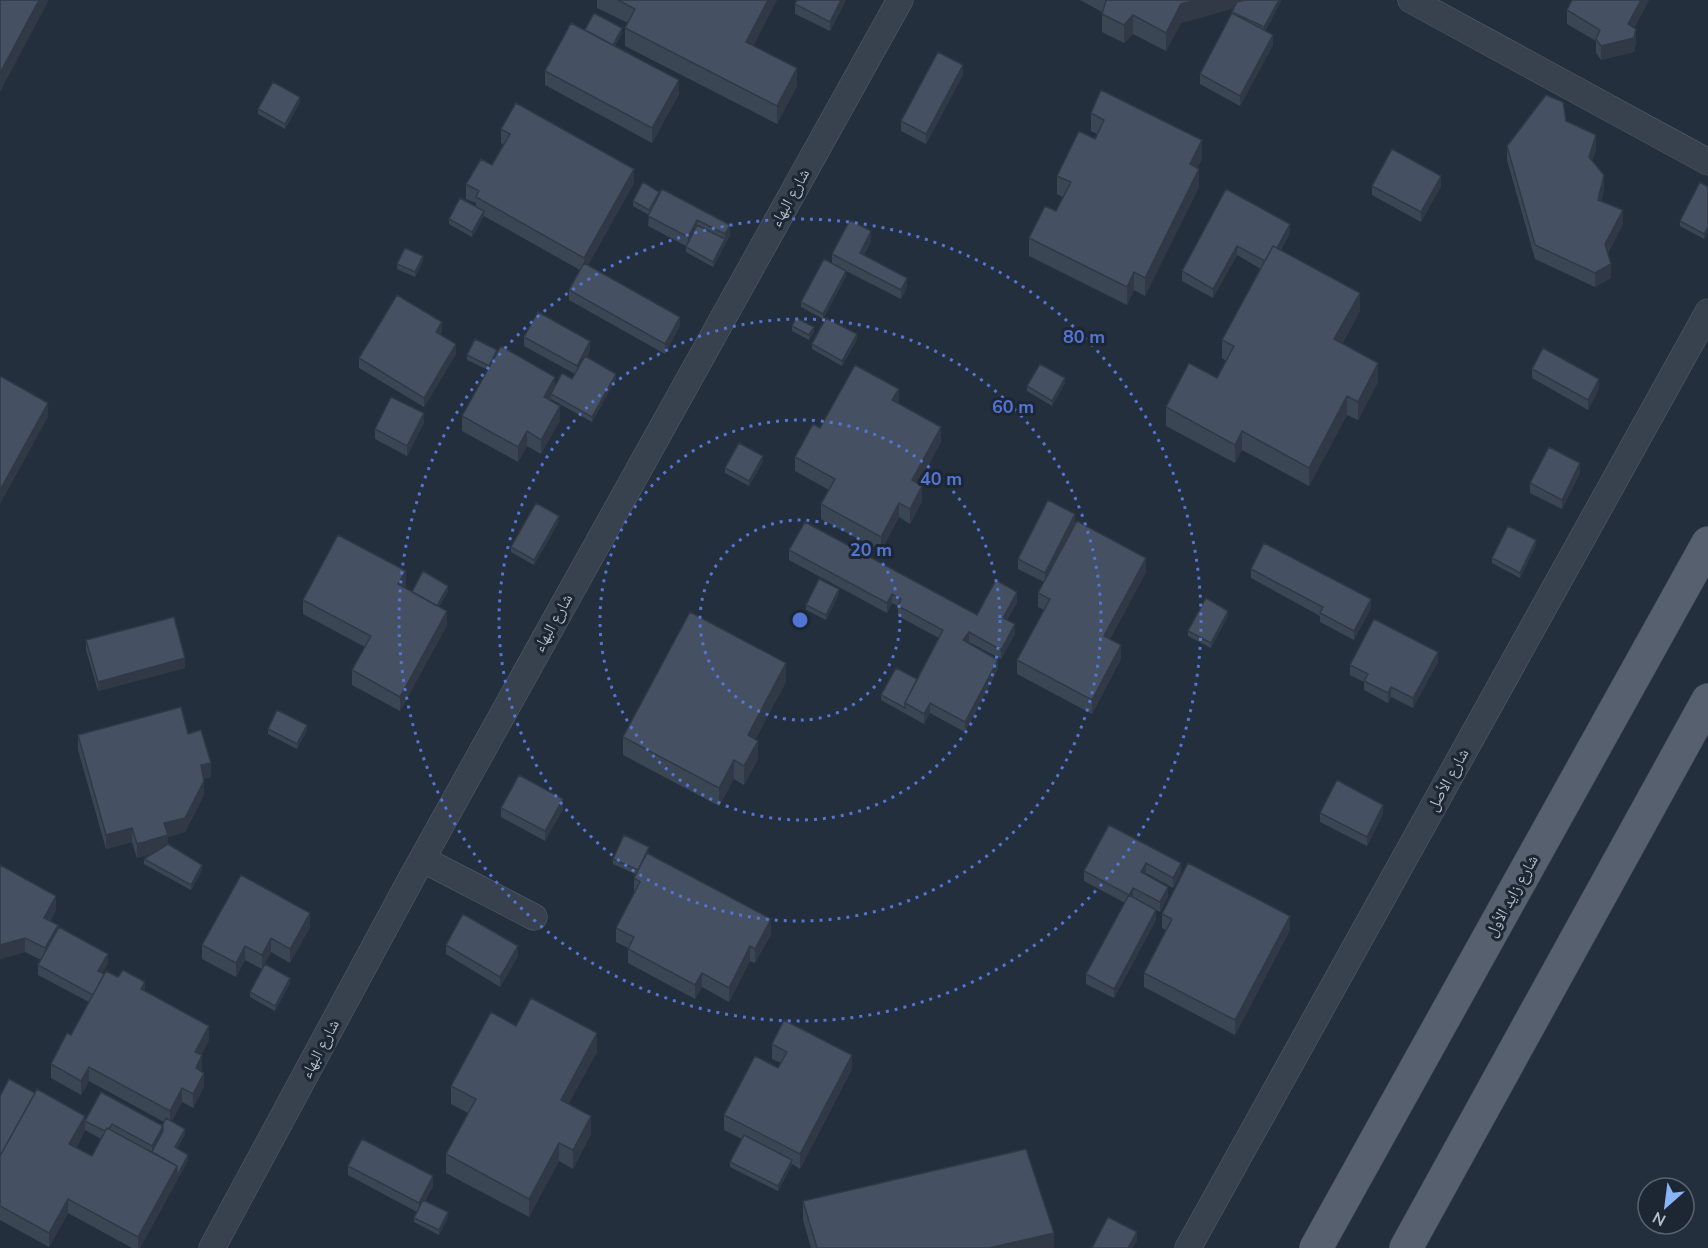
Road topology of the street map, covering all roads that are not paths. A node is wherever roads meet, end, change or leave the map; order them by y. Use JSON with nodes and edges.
{"nodes":[{"id":1,"x":900,"y":0,"type":"edge"},
{"id":2,"x":1411,"y":0,"type":"edge"},
{"id":3,"x":1708,"y":162,"type":"edge"},
{"id":4,"x":1708,"y":312,"type":"edge"},
{"id":5,"x":1708,"y":543,"type":"edge"},
{"id":6,"x":1708,"y":700,"type":"edge"},
{"id":7,"x":422,"y":859,"type":"junction"},
{"id":8,"x":534,"y":917,"type":"dead end"},
{"id":9,"x":212,"y":1248,"type":"edge"},
{"id":10,"x":1188,"y":1248,"type":"edge"},
{"id":11,"x":1316,"y":1248,"type":"edge"},
{"id":12,"x":1406,"y":1248,"type":"edge"}],
"edges":[{"from":1,"to":7,"type":"street","name":"شارع البهاء"},
{"from":2,"to":3,"type":"street"},
{"from":4,"to":10,"type":"street","name":"شارع الأصل"},
{"from":5,"to":11,"type":"main road","name":"شارع زايد الأول"},
{"from":6,"to":12,"type":"main road"},
{"from":7,"to":8,"type":"street"},
{"from":7,"to":9,"type":"street","name":"شارع البهاء"}]}
